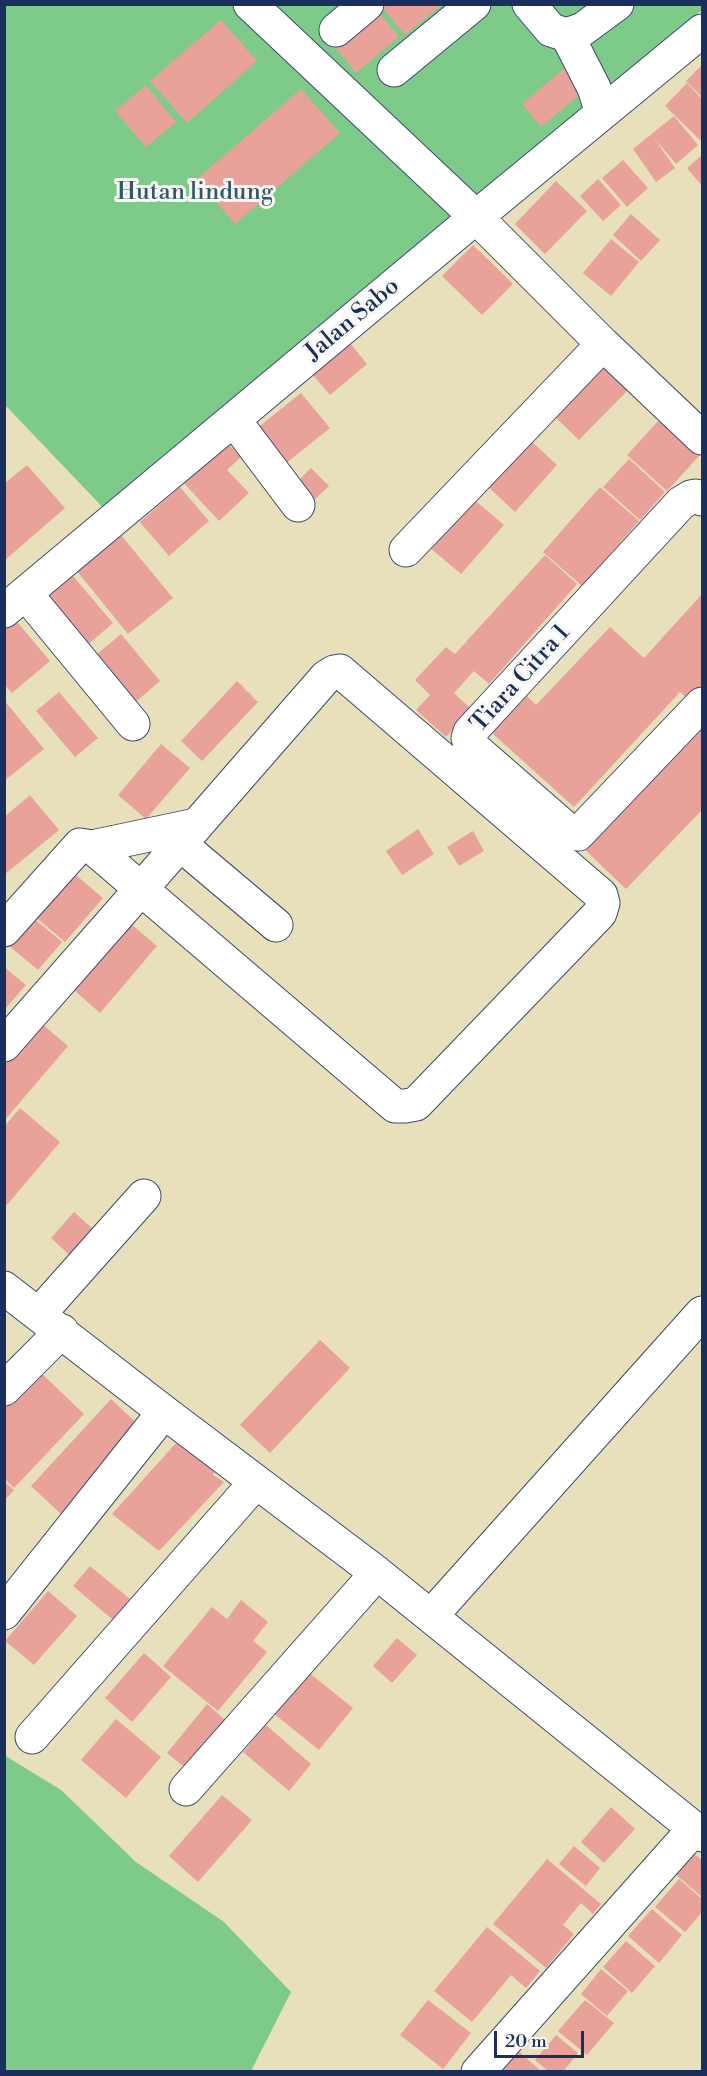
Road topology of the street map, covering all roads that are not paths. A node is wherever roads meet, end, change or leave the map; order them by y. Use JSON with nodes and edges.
{"nodes":[{"id":1,"x":250,"y":4,"type":"edge"},
{"id":2,"x":367,"y":4,"type":"edge"},
{"id":3,"x":474,"y":4,"type":"edge"},
{"id":4,"x":528,"y":4,"type":"edge"},
{"id":5,"x":617,"y":4,"type":"edge"},
{"id":6,"x":336,"y":30,"type":"dead end"},
{"id":7,"x":702,"y":31,"type":"edge"},
{"id":8,"x":567,"y":35,"type":"junction"},
{"id":9,"x":394,"y":70,"type":"dead end"},
{"id":10,"x":602,"y":113,"type":"junction"},
{"id":11,"x":476,"y":217,"type":"junction"},
{"id":12,"x":603,"y":344,"type":"junction"},
{"id":13,"x":234,"y":420,"type":"junction"},
{"id":14,"x":702,"y":438,"type":"edge"},
{"id":15,"x":702,"y":499,"type":"edge"},
{"id":16,"x":298,"y":505,"type":"dead end"},
{"id":17,"x":406,"y":550,"type":"dead end"},
{"id":18,"x":15,"y":602,"type":"edge"},
{"id":19,"x":702,"y":705,"type":"edge"},
{"id":20,"x":133,"y":724,"type":"dead end"},
{"id":21,"x":188,"y":835,"type":"junction"},
{"id":22,"x":92,"y":847,"type":"junction"},
{"id":23,"x":141,"y":889,"type":"junction"},
{"id":24,"x":276,"y":925,"type":"dead end"},
{"id":25,"x":4,"y":930,"type":"edge"},
{"id":26,"x":4,"y":1045,"type":"edge"},
{"id":27,"x":144,"y":1196,"type":"dead end"},
{"id":28,"x":4,"y":1288,"type":"edge"},
{"id":29,"x":702,"y":1313,"type":"edge"},
{"id":30,"x":51,"y":1323,"type":"junction"},
{"id":31,"x":4,"y":1389,"type":"edge"},
{"id":32,"x":164,"y":1412,"type":"junction"},
{"id":33,"x":256,"y":1482,"type":"junction"},
{"id":34,"x":377,"y":1573,"type":"junction"},
{"id":35,"x":4,"y":1613,"type":"edge"},
{"id":36,"x":431,"y":1616,"type":"junction"},
{"id":37,"x":33,"y":1737,"type":"dead end"},
{"id":38,"x":186,"y":1789,"type":"dead end"},
{"id":39,"x":698,"y":1831,"type":"edge"},
{"id":40,"x":478,"y":2072,"type":"edge"}],
"edges":[{"from":1,"to":11,"type":"street"},
{"from":2,"to":6,"type":"street"},
{"from":3,"to":9,"type":"street"},
{"from":4,"to":8,"type":"street"},
{"from":5,"to":8,"type":"street"},
{"from":7,"to":10,"type":"street","name":"Jalan Sabo"},
{"from":8,"to":10,"type":"street"},
{"from":10,"to":11,"type":"street","name":"Jalan Sabo"},
{"from":11,"to":12,"type":"street"},
{"from":11,"to":13,"type":"street","name":"Jalan Sabo"},
{"from":12,"to":14,"type":"street"},
{"from":12,"to":17,"type":"street"},
{"from":13,"to":16,"type":"street"},
{"from":13,"to":18,"type":"street","name":"Jalan Sabo"},
{"from":15,"to":19,"type":"street","name":"Tiara Citra 1"},
{"from":18,"to":20,"type":"street"},
{"from":21,"to":22,"type":"street"},
{"from":21,"to":23,"type":"street"},
{"from":21,"to":23,"type":"street"},
{"from":21,"to":24,"type":"street"},
{"from":22,"to":23,"type":"street"},
{"from":22,"to":25,"type":"street"},
{"from":23,"to":26,"type":"street"},
{"from":27,"to":30,"type":"street"},
{"from":28,"to":30,"type":"street"},
{"from":29,"to":36,"type":"street"},
{"from":30,"to":31,"type":"street"},
{"from":30,"to":32,"type":"street"},
{"from":32,"to":33,"type":"street"},
{"from":32,"to":35,"type":"street"},
{"from":33,"to":34,"type":"street"},
{"from":33,"to":37,"type":"street"},
{"from":34,"to":36,"type":"street"},
{"from":34,"to":38,"type":"street"},
{"from":36,"to":39,"type":"street"},
{"from":39,"to":40,"type":"street"}]}
